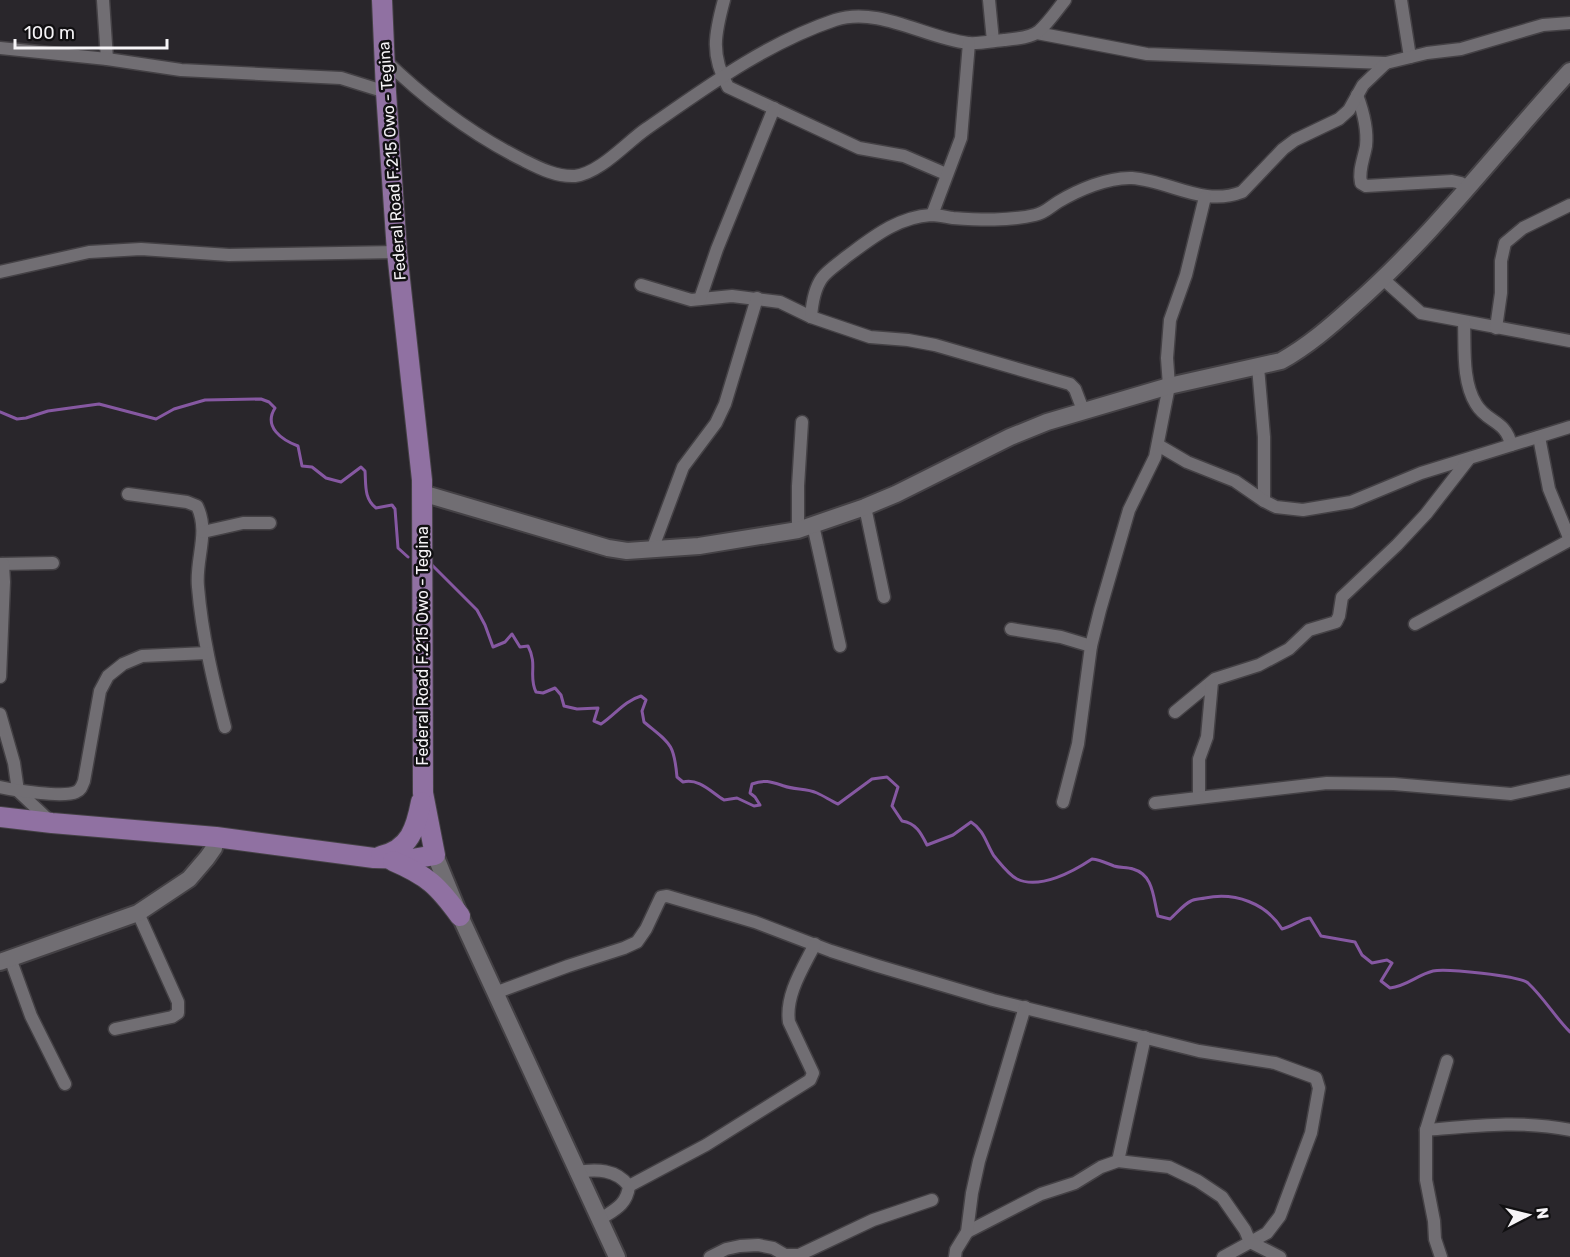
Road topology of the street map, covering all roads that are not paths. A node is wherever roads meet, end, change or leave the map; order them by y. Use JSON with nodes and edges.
{"nodes":[{"id":1,"x":103,"y":0,"type":"edge"},
{"id":2,"x":382,"y":0,"type":"edge"},
{"id":3,"x":724,"y":0,"type":"edge"},
{"id":4,"x":989,"y":0,"type":"edge"},
{"id":5,"x":1065,"y":0,"type":"edge"},
{"id":6,"x":1401,"y":0,"type":"edge"},
{"id":7,"x":1570,"y":23,"type":"edge"},
{"id":8,"x":1037,"y":33,"type":"junction"},
{"id":9,"x":993,"y":41,"type":"junction"},
{"id":10,"x":969,"y":43,"type":"junction"},
{"id":11,"x":0,"y":48,"type":"edge"},
{"id":12,"x":1410,"y":57,"type":"junction"},
{"id":13,"x":107,"y":59,"type":"junction"},
{"id":14,"x":384,"y":59,"type":"junction"},
{"id":15,"x":1386,"y":63,"type":"junction"},
{"id":16,"x":1570,"y":71,"type":"edge"},
{"id":17,"x":724,"y":77,"type":"junction"},
{"id":18,"x":386,"y":92,"type":"junction"},
{"id":19,"x":1357,"y":95,"type":"junction"},
{"id":20,"x":774,"y":108,"type":"junction"},
{"id":21,"x":946,"y":174,"type":"junction"},
{"id":22,"x":1467,"y":188,"type":"junction"},
{"id":23,"x":1205,"y":197,"type":"junction"},
{"id":24,"x":1570,"y":205,"type":"edge"},
{"id":25,"x":932,"y":215,"type":"junction"},
{"id":26,"x":397,"y":252,"type":"junction"},
{"id":27,"x":0,"y":272,"type":"edge"},
{"id":28,"x":1383,"y":279,"type":"junction"},
{"id":29,"x":641,"y":285,"type":"dead end"},
{"id":30,"x":757,"y":298,"type":"junction"},
{"id":31,"x":700,"y":299,"type":"junction"},
{"id":32,"x":811,"y":317,"type":"junction"},
{"id":33,"x":1464,"y":322,"type":"junction"},
{"id":34,"x":1496,"y":328,"type":"junction"},
{"id":35,"x":1570,"y":341,"type":"edge"},
{"id":36,"x":1258,"y":367,"type":"junction"},
{"id":37,"x":1169,"y":386,"type":"junction"},
{"id":38,"x":1083,"y":410,"type":"junction"},
{"id":39,"x":802,"y":422,"type":"dead end"},
{"id":40,"x":1570,"y":427,"type":"edge"},
{"id":41,"x":1539,"y":437,"type":"junction"},
{"id":42,"x":1158,"y":445,"type":"junction"},
{"id":43,"x":1511,"y":445,"type":"junction"},
{"id":44,"x":1467,"y":460,"type":"junction"},
{"id":45,"x":422,"y":493,"type":"junction"},
{"id":46,"x":128,"y":494,"type":"dead end"},
{"id":47,"x":1264,"y":501,"type":"junction"},
{"id":48,"x":865,"y":507,"type":"junction"},
{"id":49,"x":270,"y":523,"type":"dead end"},
{"id":50,"x":805,"y":527,"type":"junction"},
{"id":51,"x":203,"y":532,"type":"junction"},
{"id":52,"x":1570,"y":540,"type":"edge"},
{"id":53,"x":652,"y":550,"type":"junction"},
{"id":54,"x":53,"y":563,"type":"dead end"},
{"id":55,"x":2,"y":564,"type":"edge"},
{"id":56,"x":884,"y":597,"type":"dead end"},
{"id":57,"x":1415,"y":624,"type":"dead end"},
{"id":58,"x":1011,"y":629,"type":"dead end"},
{"id":59,"x":840,"y":646,"type":"dead end"},
{"id":60,"x":1091,"y":646,"type":"junction"},
{"id":61,"x":207,"y":653,"type":"junction"},
{"id":62,"x":0,"y":677,"type":"edge"},
{"id":63,"x":1212,"y":682,"type":"junction"},
{"id":64,"x":1175,"y":711,"type":"dead end"},
{"id":65,"x":0,"y":714,"type":"edge"},
{"id":66,"x":225,"y":727,"type":"dead end"},
{"id":67,"x":1570,"y":781,"type":"edge"},
{"id":68,"x":0,"y":787,"type":"edge"},
{"id":69,"x":18,"y":791,"type":"junction"},
{"id":70,"x":423,"y":794,"type":"junction"},
{"id":71,"x":1199,"y":797,"type":"junction"},
{"id":72,"x":1063,"y":802,"type":"dead end"},
{"id":73,"x":1155,"y":803,"type":"dead end"},
{"id":74,"x":0,"y":817,"type":"edge"},
{"id":75,"x":52,"y":823,"type":"junction"},
{"id":76,"x":216,"y":837,"type":"junction"},
{"id":77,"x":435,"y":855,"type":"junction"},
{"id":78,"x":379,"y":858,"type":"junction"},
{"id":79,"x":138,"y":913,"type":"junction"},
{"id":80,"x":460,"y":916,"type":"junction"},
{"id":81,"x":815,"y":944,"type":"junction"},
{"id":82,"x":5,"y":960,"type":"edge"},
{"id":83,"x":495,"y":993,"type":"junction"},
{"id":84,"x":1025,"y":1007,"type":"junction"},
{"id":85,"x":115,"y":1029,"type":"dead end"},
{"id":86,"x":1145,"y":1037,"type":"junction"},
{"id":87,"x":1447,"y":1061,"type":"dead end"},
{"id":88,"x":65,"y":1084,"type":"dead end"},
{"id":89,"x":1426,"y":1130,"type":"junction"},
{"id":90,"x":1570,"y":1130,"type":"edge"},
{"id":91,"x":1118,"y":1161,"type":"junction"},
{"id":92,"x":576,"y":1172,"type":"junction"},
{"id":93,"x":629,"y":1186,"type":"junction"},
{"id":94,"x":932,"y":1200,"type":"dead end"},
{"id":95,"x":599,"y":1220,"type":"junction"},
{"id":96,"x":967,"y":1232,"type":"junction"},
{"id":97,"x":1250,"y":1242,"type":"junction"},
{"id":98,"x":616,"y":1257,"type":"edge"},
{"id":99,"x":710,"y":1257,"type":"edge"},
{"id":100,"x":955,"y":1257,"type":"edge"},
{"id":101,"x":1222,"y":1257,"type":"edge"},
{"id":102,"x":1280,"y":1257,"type":"edge"},
{"id":103,"x":1441,"y":1257,"type":"edge"}],
"edges":[{"from":1,"to":13,"type":"street"},
{"from":2,"to":14,"type":"main road","name":"Federal Road F.215 Owo - Tegina"},
{"from":3,"to":17,"type":"street"},
{"from":4,"to":9,"type":"street"},
{"from":5,"to":8,"type":"street"},
{"from":6,"to":12,"type":"street"},
{"from":7,"to":12,"type":"street"},
{"from":8,"to":9,"type":"street"},
{"from":8,"to":15,"type":"street"},
{"from":9,"to":10,"type":"street"},
{"from":10,"to":17,"type":"street"},
{"from":10,"to":21,"type":"street"},
{"from":11,"to":13,"type":"street"},
{"from":12,"to":15,"type":"street"},
{"from":13,"to":18,"type":"street"},
{"from":14,"to":17,"type":"street"},
{"from":14,"to":18,"type":"main road","name":"Federal Road F.215 Owo - Tegina"},
{"from":15,"to":19,"type":"street"},
{"from":16,"to":22,"type":"street"},
{"from":17,"to":20,"type":"street"},
{"from":18,"to":26,"type":"main road","name":"Federal Road F.215 Owo - Tegina"},
{"from":19,"to":22,"type":"street"},
{"from":19,"to":23,"type":"street"},
{"from":20,"to":21,"type":"street"},
{"from":20,"to":31,"type":"street"},
{"from":21,"to":25,"type":"street"},
{"from":22,"to":28,"type":"street"},
{"from":23,"to":25,"type":"street"},
{"from":23,"to":37,"type":"street"},
{"from":24,"to":34,"type":"street"},
{"from":25,"to":32,"type":"street"},
{"from":26,"to":27,"type":"street"},
{"from":26,"to":45,"type":"main road","name":"Federal Road F.215 Owo - Tegina"},
{"from":28,"to":33,"type":"street"},
{"from":28,"to":36,"type":"street"},
{"from":29,"to":31,"type":"street"},
{"from":30,"to":31,"type":"street"},
{"from":30,"to":32,"type":"street"},
{"from":30,"to":53,"type":"street"},
{"from":32,"to":38,"type":"street"},
{"from":33,"to":34,"type":"street"},
{"from":33,"to":43,"type":"street"},
{"from":34,"to":35,"type":"street"},
{"from":36,"to":37,"type":"street"},
{"from":36,"to":47,"type":"street"},
{"from":37,"to":38,"type":"street"},
{"from":37,"to":42,"type":"street"},
{"from":38,"to":48,"type":"street"},
{"from":39,"to":50,"type":"street"},
{"from":40,"to":41,"type":"street"},
{"from":41,"to":43,"type":"street"},
{"from":41,"to":52,"type":"street"},
{"from":42,"to":47,"type":"street"},
{"from":42,"to":60,"type":"street"},
{"from":43,"to":44,"type":"street"},
{"from":44,"to":47,"type":"street"},
{"from":44,"to":63,"type":"street"},
{"from":45,"to":53,"type":"street"},
{"from":45,"to":70,"type":"main road","name":"Federal Road F.215 Owo - Tegina"},
{"from":46,"to":51,"type":"street"},
{"from":48,"to":50,"type":"street"},
{"from":48,"to":56,"type":"street"},
{"from":49,"to":51,"type":"street"},
{"from":50,"to":53,"type":"street"},
{"from":50,"to":59,"type":"street"},
{"from":51,"to":61,"type":"street"},
{"from":52,"to":57,"type":"street"},
{"from":54,"to":55,"type":"street"},
{"from":55,"to":62,"type":"street"},
{"from":58,"to":60,"type":"street"},
{"from":60,"to":72,"type":"street"},
{"from":61,"to":66,"type":"street"},
{"from":61,"to":69,"type":"street"},
{"from":63,"to":64,"type":"street"},
{"from":63,"to":71,"type":"street"},
{"from":65,"to":69,"type":"street"},
{"from":67,"to":71,"type":"street"},
{"from":68,"to":69,"type":"street"},
{"from":69,"to":75,"type":"street"},
{"from":70,"to":77,"type":"main road","name":"Federal Road F.215 Owo - Tegina"},
{"from":70,"to":78,"type":"main road"},
{"from":71,"to":73,"type":"street"},
{"from":74,"to":75,"type":"main road"},
{"from":75,"to":76,"type":"main road"},
{"from":76,"to":78,"type":"main road"},
{"from":76,"to":79,"type":"street"},
{"from":77,"to":78,"type":"main road"},
{"from":77,"to":80,"type":"street"},
{"from":78,"to":80,"type":"main road"},
{"from":79,"to":82,"type":"street"},
{"from":79,"to":85,"type":"street"},
{"from":80,"to":83,"type":"street"},
{"from":81,"to":83,"type":"street"},
{"from":81,"to":84,"type":"street"},
{"from":81,"to":93,"type":"street"},
{"from":82,"to":88,"type":"street"},
{"from":83,"to":92,"type":"street"},
{"from":84,"to":86,"type":"street"},
{"from":84,"to":96,"type":"street"},
{"from":86,"to":91,"type":"street"},
{"from":86,"to":97,"type":"street"},
{"from":87,"to":89,"type":"street"},
{"from":89,"to":90,"type":"street"},
{"from":89,"to":103,"type":"street"},
{"from":91,"to":96,"type":"street"},
{"from":91,"to":97,"type":"street"},
{"from":92,"to":93,"type":"street"},
{"from":92,"to":95,"type":"street"},
{"from":93,"to":95,"type":"street"},
{"from":94,"to":99,"type":"street"},
{"from":95,"to":98,"type":"street"},
{"from":96,"to":100,"type":"street"},
{"from":97,"to":101,"type":"street"},
{"from":97,"to":102,"type":"street"}]}
